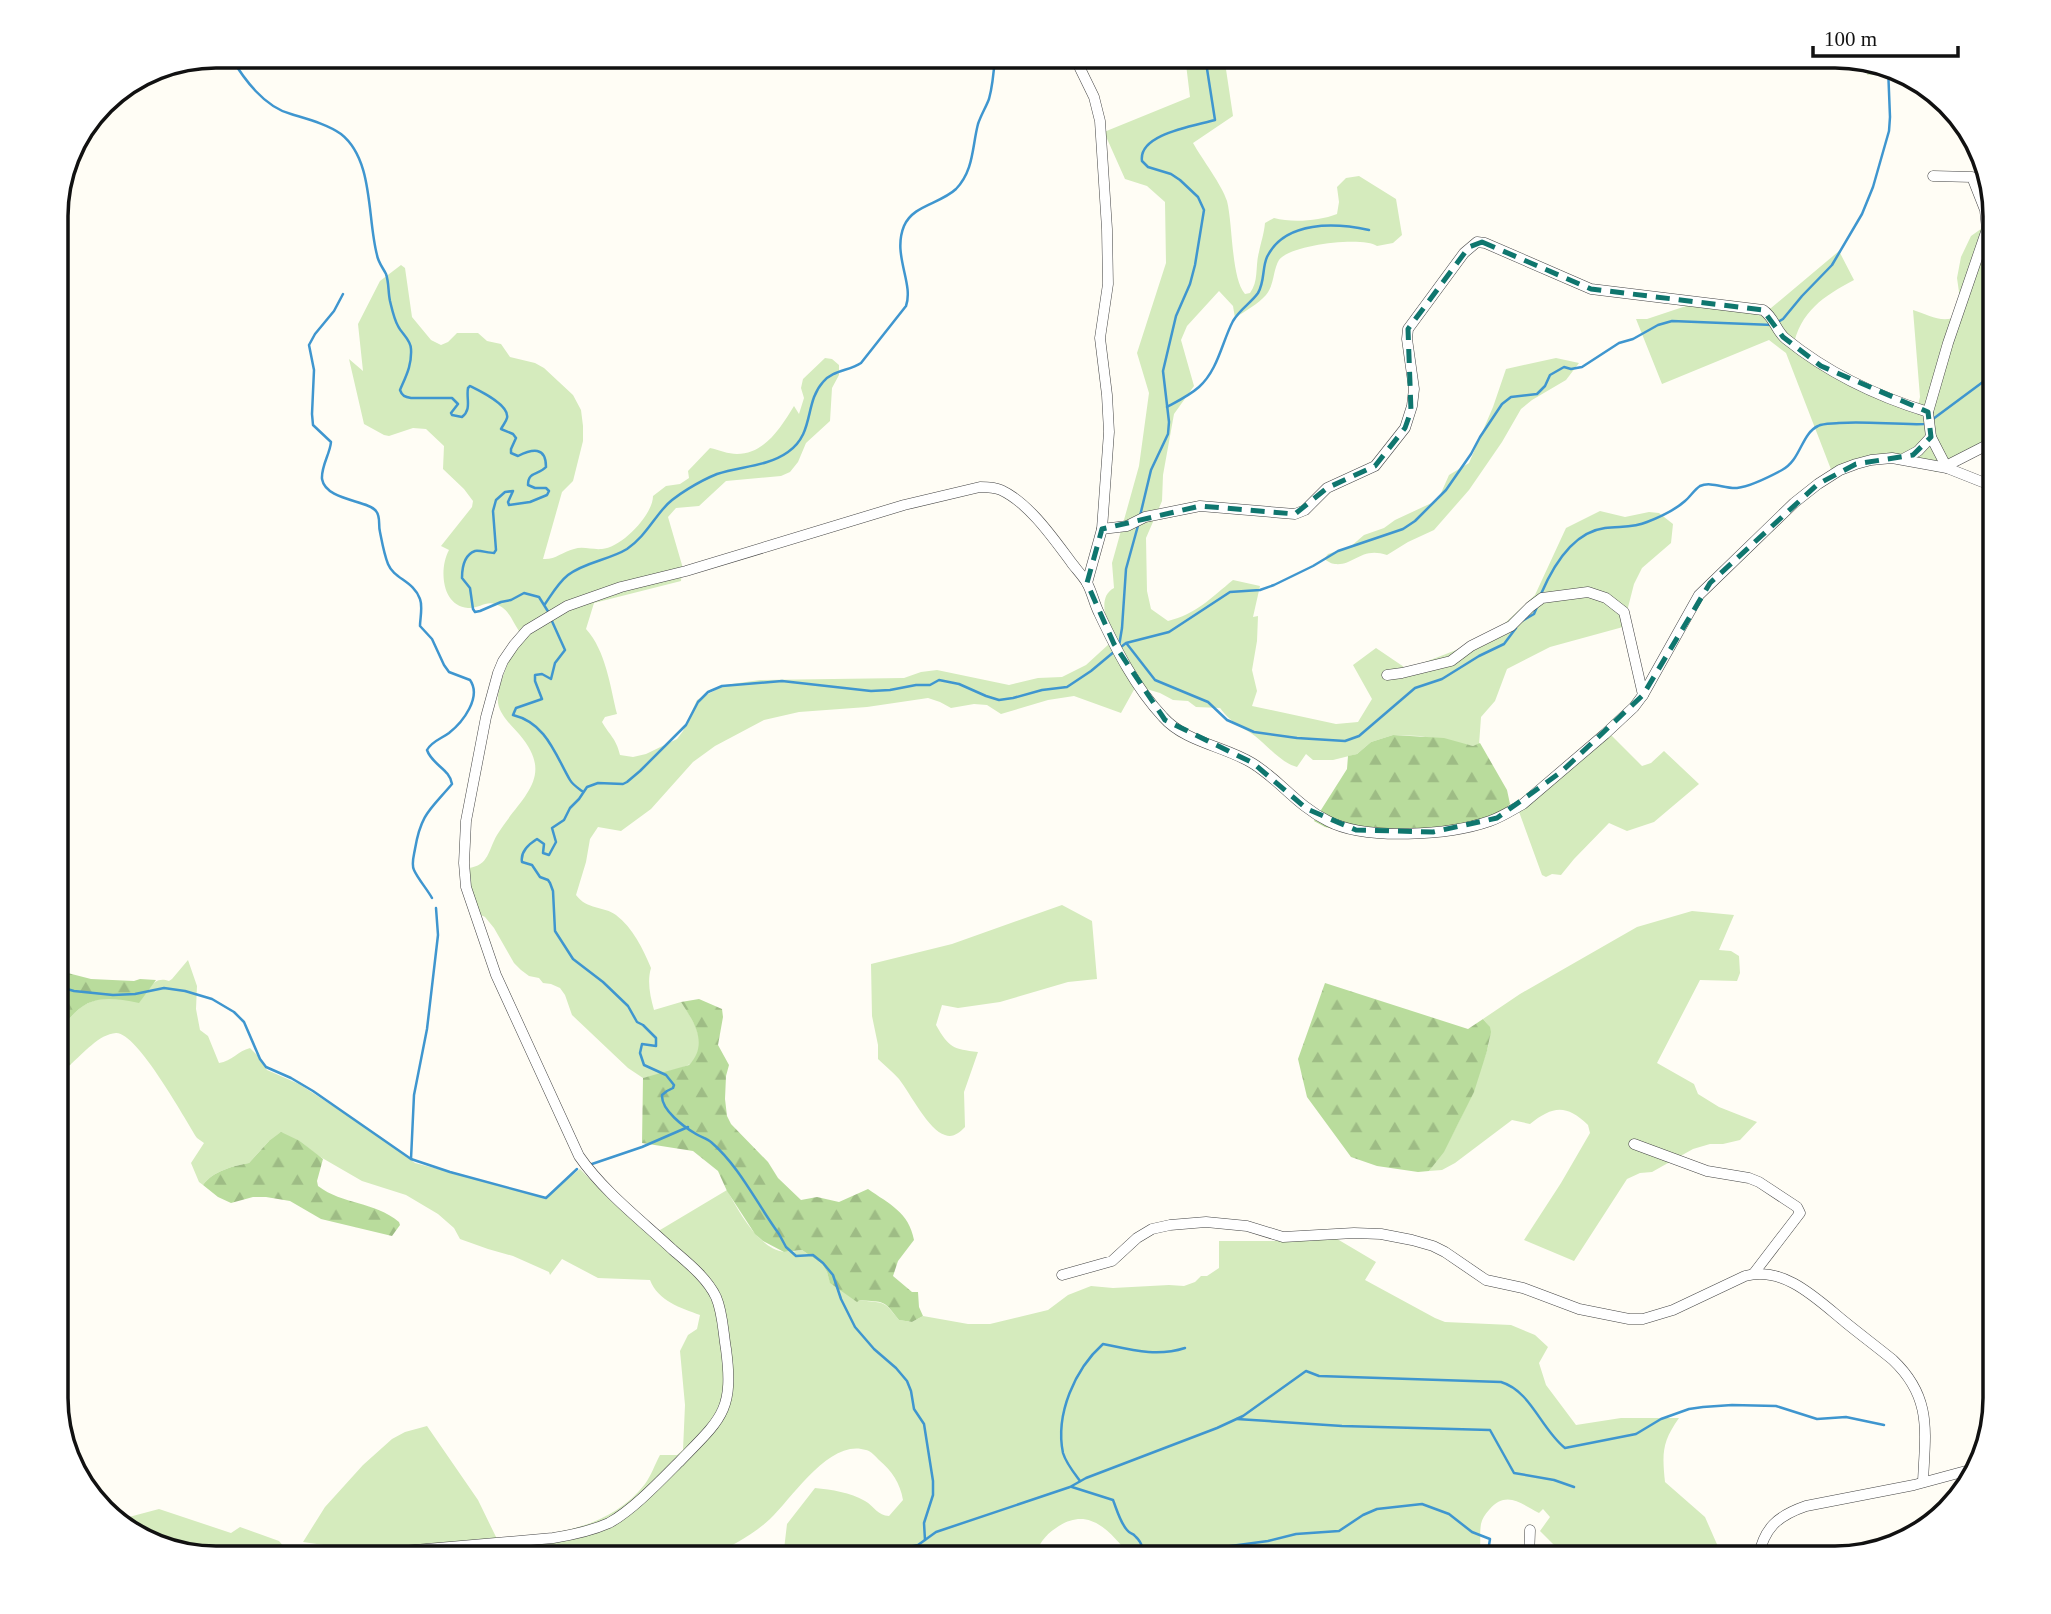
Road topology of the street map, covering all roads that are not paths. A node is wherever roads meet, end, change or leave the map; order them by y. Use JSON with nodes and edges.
{"nodes":[{"id":1,"x":1080,"y":68,"type":"edge"},
{"id":2,"x":1933,"y":176,"type":"dead end"},
{"id":3,"x":1981,"y":194,"type":"edge"},
{"id":4,"x":1983,"y":241,"type":"edge"},
{"id":5,"x":1927,"y":412,"type":"junction"},
{"id":6,"x":1931,"y":437,"type":"junction"},
{"id":7,"x":1983,"y":448,"type":"edge"},
{"id":8,"x":1903,"y":460,"type":"junction"},
{"id":9,"x":1947,"y":467,"type":"junction"},
{"id":10,"x":1983,"y":482,"type":"edge"},
{"id":11,"x":1102,"y":529,"type":"junction"},
{"id":12,"x":1087,"y":583,"type":"junction"},
{"id":13,"x":1387,"y":675,"type":"dead end"},
{"id":14,"x":1643,"y":695,"type":"junction"},
{"id":15,"x":1634,"y":1144,"type":"dead end"},
{"id":16,"x":1755,"y":1273,"type":"junction"},
{"id":17,"x":1062,"y":1275,"type":"dead end"},
{"id":18,"x":1963,"y":1472,"type":"edge"},
{"id":19,"x":1923,"y":1482,"type":"junction"},
{"id":20,"x":1530,"y":1530,"type":"dead end"},
{"id":21,"x":461,"y":1546,"type":"edge"},
{"id":22,"x":1529,"y":1546,"type":"edge"},
{"id":23,"x":1760,"y":1546,"type":"edge"}],
"edges":[{"from":1,"to":11,"type":"street"},
{"from":2,"to":3,"type":"street"},
{"from":4,"to":5,"type":"street"},
{"from":5,"to":6,"type":"street"},
{"from":5,"to":11,"type":"street"},
{"from":6,"to":8,"type":"street"},
{"from":6,"to":9,"type":"street"},
{"from":7,"to":9,"type":"street"},
{"from":8,"to":9,"type":"street"},
{"from":8,"to":14,"type":"street"},
{"from":9,"to":10,"type":"street"},
{"from":11,"to":12,"type":"street"},
{"from":12,"to":14,"type":"street"},
{"from":12,"to":21,"type":"street"},
{"from":13,"to":14,"type":"street"},
{"from":15,"to":16,"type":"street"},
{"from":16,"to":17,"type":"street"},
{"from":16,"to":19,"type":"street"},
{"from":18,"to":19,"type":"street"},
{"from":19,"to":23,"type":"street"},
{"from":20,"to":22,"type":"street"}]}
